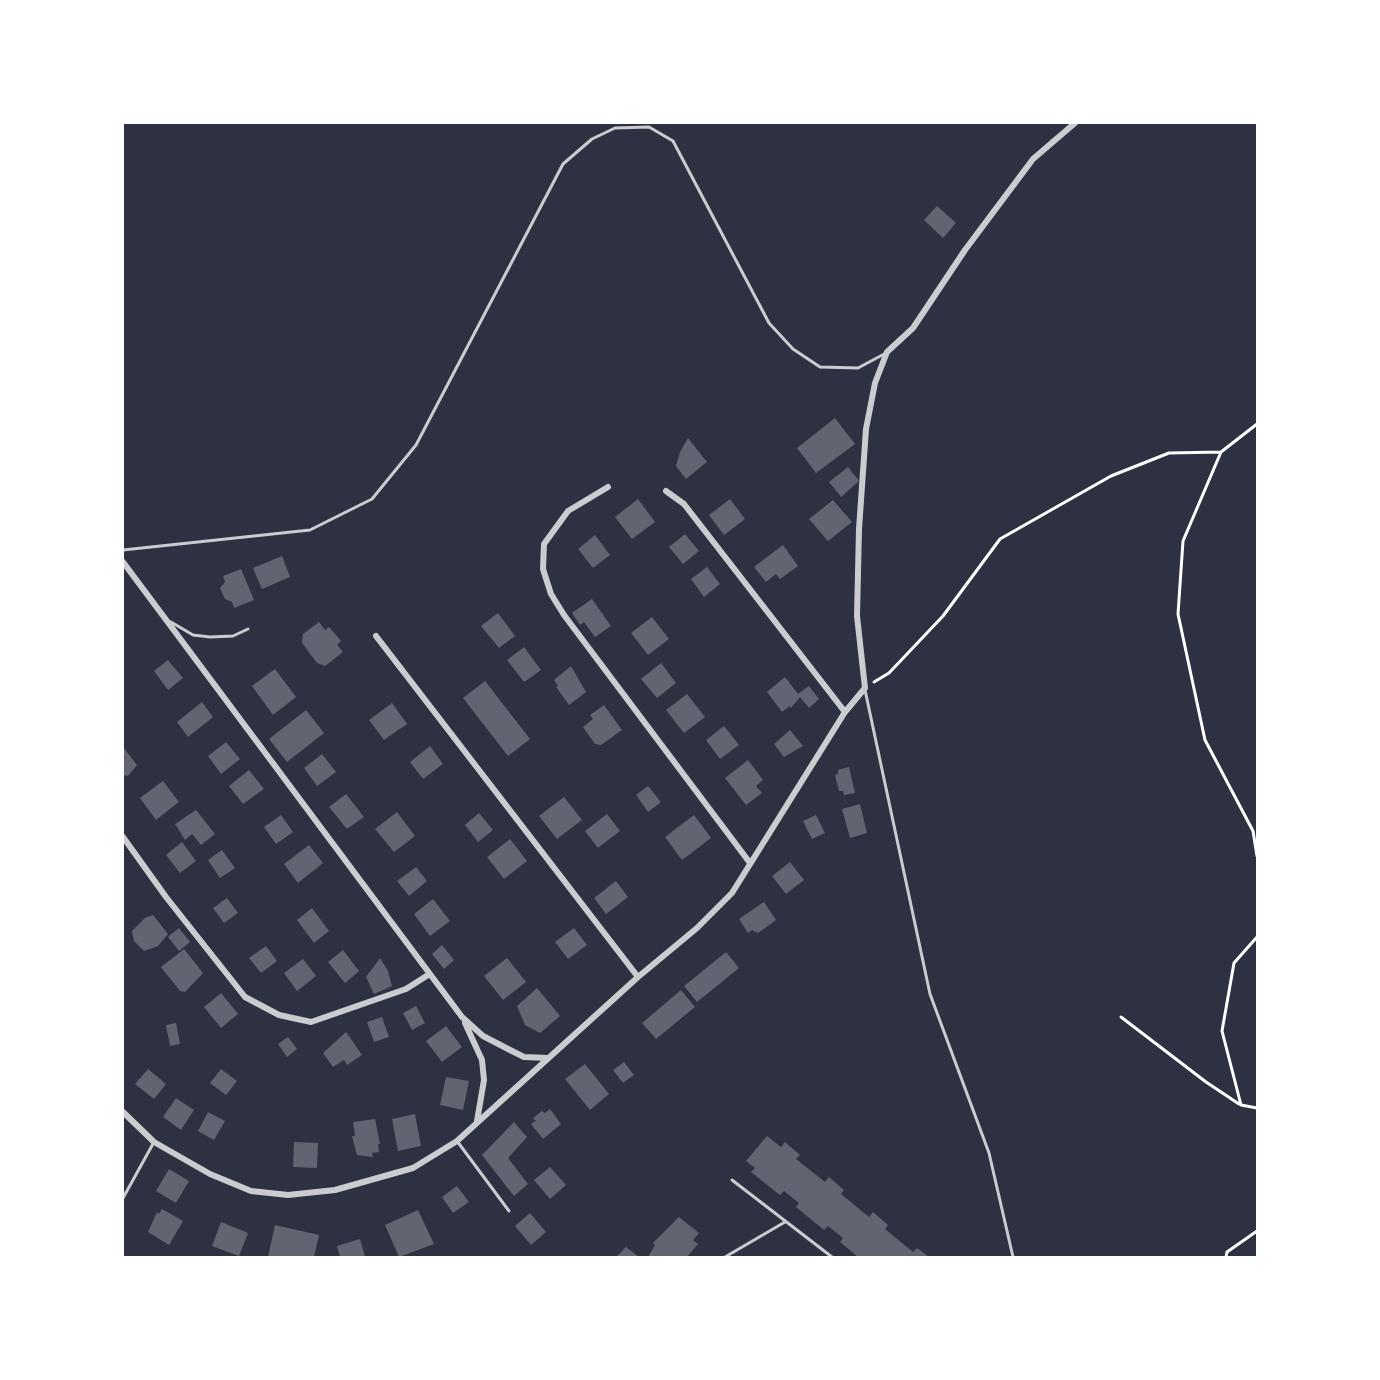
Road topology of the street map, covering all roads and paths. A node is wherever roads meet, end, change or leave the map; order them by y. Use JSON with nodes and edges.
{"nodes":[{"id":1,"x":1075,"y":123,"type":"edge"},
{"id":2,"x":887,"y":352,"type":"junction"},
{"id":3,"x":1257,"y":424,"type":"edge"},
{"id":4,"x":1221,"y":452,"type":"junction"},
{"id":5,"x":608,"y":486,"type":"dead end"},
{"id":6,"x":666,"y":491,"type":"dead end"},
{"id":7,"x":123,"y":549,"type":"edge"},
{"id":8,"x":123,"y":562,"type":"edge"},
{"id":9,"x":162,"y":617,"type":"junction"},
{"id":10,"x":248,"y":629,"type":"dead end"},
{"id":11,"x":376,"y":636,"type":"dead end"},
{"id":12,"x":865,"y":688,"type":"junction"},
{"id":13,"x":845,"y":712,"type":"junction"},
{"id":14,"x":123,"y":837,"type":"edge"},
{"id":15,"x":1257,"y":856,"type":"edge"},
{"id":16,"x":750,"y":863,"type":"junction"},
{"id":17,"x":1257,"y":937,"type":"edge"},
{"id":18,"x":428,"y":975,"type":"junction"},
{"id":19,"x":638,"y":977,"type":"junction"},
{"id":20,"x":462,"y":1017,"type":"junction"},
{"id":21,"x":1121,"y":1017,"type":"dead end"},
{"id":22,"x":548,"y":1058,"type":"junction"},
{"id":23,"x":1241,"y":1105,"type":"junction"},
{"id":24,"x":1257,"y":1108,"type":"edge"},
{"id":25,"x":123,"y":1112,"type":"edge"},
{"id":26,"x":477,"y":1121,"type":"junction"},
{"id":27,"x":153,"y":1142,"type":"junction"},
{"id":28,"x":457,"y":1142,"type":"junction"},
{"id":29,"x":732,"y":1180,"type":"dead end"},
{"id":30,"x":123,"y":1198,"type":"edge"},
{"id":31,"x":509,"y":1211,"type":"dead end"},
{"id":32,"x":785,"y":1221,"type":"junction"},
{"id":33,"x":1257,"y":1231,"type":"edge"},
{"id":34,"x":725,"y":1257,"type":"edge"},
{"id":35,"x":832,"y":1257,"type":"edge"},
{"id":36,"x":1013,"y":1257,"type":"edge"},
{"id":37,"x":1226,"y":1257,"type":"edge"}],
"edges":[{"from":1,"to":2,"type":"street"},
{"from":2,"to":7,"type":"lane"},
{"from":2,"to":12,"type":"street"},
{"from":3,"to":4,"type":"path"},
{"from":4,"to":12,"type":"path"},
{"from":4,"to":15,"type":"path"},
{"from":5,"to":16,"type":"street"},
{"from":6,"to":13,"type":"street"},
{"from":8,"to":9,"type":"street"},
{"from":9,"to":10,"type":"lane"},
{"from":9,"to":18,"type":"street"},
{"from":11,"to":19,"type":"street"},
{"from":12,"to":13,"type":"street"},
{"from":12,"to":36,"type":"lane"},
{"from":13,"to":16,"type":"street"},
{"from":14,"to":18,"type":"street"},
{"from":16,"to":19,"type":"street"},
{"from":17,"to":23,"type":"path"},
{"from":18,"to":20,"type":"street"},
{"from":19,"to":22,"type":"street"},
{"from":20,"to":22,"type":"street"},
{"from":20,"to":26,"type":"street"},
{"from":21,"to":23,"type":"path"},
{"from":22,"to":26,"type":"street"},
{"from":23,"to":24,"type":"path"},
{"from":25,"to":27,"type":"street"},
{"from":26,"to":28,"type":"street"},
{"from":27,"to":28,"type":"street"},
{"from":27,"to":30,"type":"lane"},
{"from":28,"to":31,"type":"lane"},
{"from":29,"to":32,"type":"lane"},
{"from":32,"to":34,"type":"lane"},
{"from":32,"to":35,"type":"lane"},
{"from":33,"to":37,"type":"path"}]}
